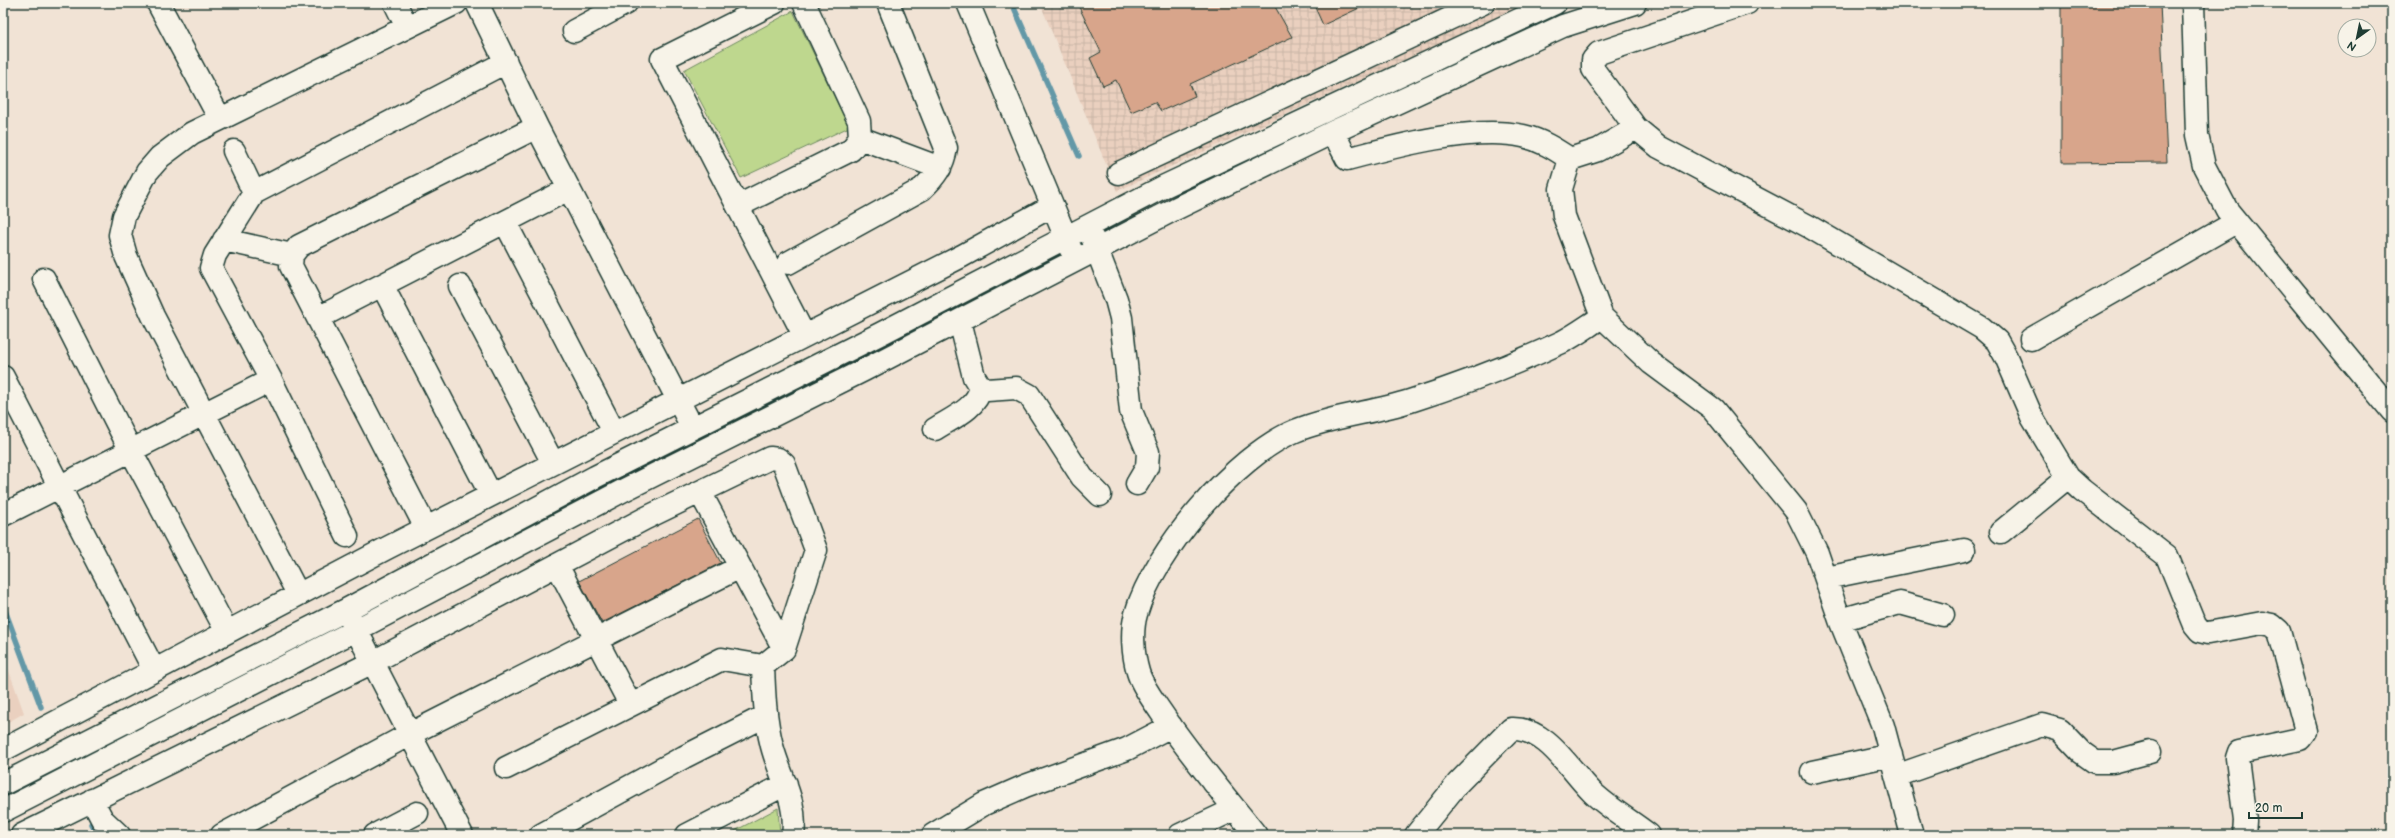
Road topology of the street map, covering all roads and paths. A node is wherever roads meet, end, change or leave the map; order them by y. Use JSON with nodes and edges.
{"nodes":[{"id":1,"x":158,"y":3,"type":"edge"},
{"id":2,"x":395,"y":3,"type":"edge"},
{"id":3,"x":456,"y":3,"type":"edge"},
{"id":4,"x":477,"y":3,"type":"edge"},
{"id":5,"x":626,"y":3,"type":"edge"},
{"id":6,"x":774,"y":3,"type":"edge"},
{"id":7,"x":804,"y":3,"type":"edge"},
{"id":8,"x":888,"y":3,"type":"edge"},
{"id":9,"x":968,"y":3,"type":"edge"},
{"id":10,"x":1483,"y":3,"type":"edge"},
{"id":11,"x":1555,"y":3,"type":"edge"},
{"id":12,"x":1635,"y":3,"type":"edge"},
{"id":13,"x":1747,"y":3,"type":"edge"},
{"id":14,"x":2193,"y":3,"type":"edge"},
{"id":15,"x":1596,"y":9,"type":"edge"},
{"id":16,"x":407,"y":27,"type":"junction"},
{"id":17,"x":574,"y":31,"type":"dead end"},
{"id":18,"x":506,"y":62,"type":"junction"},
{"id":19,"x":220,"y":119,"type":"junction"},
{"id":20,"x":537,"y":127,"type":"junction"},
{"id":21,"x":1636,"y":128,"type":"junction"},
{"id":22,"x":1333,"y":132,"type":"junction"},
{"id":23,"x":860,"y":138,"type":"junction"},
{"id":24,"x":234,"y":151,"type":"dead end"},
{"id":25,"x":1570,"y":159,"type":"junction"},
{"id":26,"x":940,"y":168,"type":"junction"},
{"id":27,"x":1119,"y":173,"type":"dead end"},
{"id":28,"x":569,"y":189,"type":"junction"},
{"id":29,"x":254,"y":193,"type":"junction"},
{"id":30,"x":738,"y":206,"type":"junction"},
{"id":31,"x":1052,"y":206,"type":"junction"},
{"id":32,"x":506,"y":222,"type":"junction"},
{"id":33,"x":2236,"y":222,"type":"junction"},
{"id":34,"x":1086,"y":226,"type":"junction"},
{"id":35,"x":1066,"y":237,"type":"junction"},
{"id":36,"x":224,"y":240,"type":"junction"},
{"id":37,"x":1097,"y":250,"type":"junction"},
{"id":38,"x":292,"y":255,"type":"junction"},
{"id":39,"x":1076,"y":260,"type":"junction"},
{"id":40,"x":788,"y":263,"type":"dead end"},
{"id":41,"x":44,"y":279,"type":"dead end"},
{"id":42,"x":382,"y":285,"type":"junction"},
{"id":43,"x":460,"y":286,"type":"dead end"},
{"id":44,"x":1602,"y":317,"type":"junction"},
{"id":45,"x":318,"y":318,"type":"junction"},
{"id":46,"x":960,"y":321,"type":"junction"},
{"id":47,"x":804,"y":335,"type":"junction"},
{"id":48,"x":2031,"y":339,"type":"dead end"},
{"id":49,"x":3,"y":377,"type":"edge"},
{"id":50,"x":271,"y":380,"type":"junction"},
{"id":51,"x":981,"y":388,"type":"junction"},
{"id":52,"x":678,"y":399,"type":"junction"},
{"id":53,"x":2392,"y":411,"type":"edge"},
{"id":54,"x":205,"y":415,"type":"junction"},
{"id":55,"x":692,"y":427,"type":"junction"},
{"id":56,"x":935,"y":429,"type":"dead end"},
{"id":57,"x":614,"y":432,"type":"junction"},
{"id":58,"x":131,"y":451,"type":"junction"},
{"id":59,"x":552,"y":463,"type":"junction"},
{"id":60,"x":2068,"y":477,"type":"junction"},
{"id":61,"x":1137,"y":484,"type":"dead end"},
{"id":62,"x":60,"y":486,"type":"junction"},
{"id":63,"x":700,"y":492,"type":"junction"},
{"id":64,"x":491,"y":495,"type":"junction"},
{"id":65,"x":1100,"y":495,"type":"dead end"},
{"id":66,"x":3,"y":515,"type":"edge"},
{"id":67,"x":426,"y":528,"type":"junction"},
{"id":68,"x":2001,"y":532,"type":"dead end"},
{"id":69,"x":347,"y":536,"type":"dead end"},
{"id":70,"x":1964,"y":550,"type":"dead end"},
{"id":71,"x":557,"y":565,"type":"junction"},
{"id":72,"x":740,"y":567,"type":"junction"},
{"id":73,"x":1826,"y":578,"type":"junction"},
{"id":74,"x":298,"y":594,"type":"junction"},
{"id":75,"x":346,"y":610,"type":"junction"},
{"id":76,"x":1943,"y":615,"type":"dead end"},
{"id":77,"x":1840,"y":620,"type":"junction"},
{"id":78,"x":356,"y":630,"type":"junction"},
{"id":79,"x":227,"y":632,"type":"junction"},
{"id":80,"x":596,"y":640,"type":"junction"},
{"id":81,"x":784,"y":649,"type":"junction"},
{"id":82,"x":373,"y":662,"type":"junction"},
{"id":83,"x":764,"y":666,"type":"junction"},
{"id":84,"x":154,"y":670,"type":"junction"},
{"id":85,"x":630,"y":704,"type":"junction"},
{"id":86,"x":765,"y":716,"type":"junction"},
{"id":87,"x":1171,"y":726,"type":"junction"},
{"id":88,"x":410,"y":734,"type":"junction"},
{"id":89,"x":3,"y":750,"type":"edge"},
{"id":90,"x":2150,"y":752,"type":"dead end"},
{"id":91,"x":1893,"y":766,"type":"junction"},
{"id":92,"x":506,"y":768,"type":"dead end"},
{"id":93,"x":1812,"y":772,"type":"dead end"},
{"id":94,"x":3,"y":784,"type":"edge"},
{"id":95,"x":786,"y":784,"type":"junction"},
{"id":96,"x":92,"y":800,"type":"junction"},
{"id":97,"x":1235,"y":809,"type":"junction"},
{"id":98,"x":3,"y":811,"type":"edge"},
{"id":99,"x":417,"y":813,"type":"dead end"},
{"id":100,"x":22,"y":835,"type":"edge"},
{"id":101,"x":119,"y":835,"type":"edge"},
{"id":102,"x":222,"y":835,"type":"edge"},
{"id":103,"x":375,"y":835,"type":"edge"},
{"id":104,"x":462,"y":835,"type":"edge"},
{"id":105,"x":541,"y":835,"type":"edge"},
{"id":106,"x":687,"y":835,"type":"edge"},
{"id":107,"x":793,"y":835,"type":"edge"},
{"id":108,"x":933,"y":835,"type":"edge"},
{"id":109,"x":1180,"y":835,"type":"edge"},
{"id":110,"x":1256,"y":835,"type":"edge"},
{"id":111,"x":1416,"y":835,"type":"edge"},
{"id":112,"x":1650,"y":835,"type":"edge"},
{"id":113,"x":1912,"y":835,"type":"edge"},
{"id":114,"x":2244,"y":835,"type":"edge"}],
"edges":[{"from":1,"to":19,"type":"street"},
{"from":2,"to":16,"type":"street"},
{"from":3,"to":16,"type":"street"},
{"from":4,"to":18,"type":"street"},
{"from":5,"to":17,"type":"street"},
{"from":6,"to":30,"type":"street"},
{"from":7,"to":23,"type":"street"},
{"from":8,"to":26,"type":"street"},
{"from":9,"to":31,"type":"street"},
{"from":10,"to":27,"type":"street"},
{"from":11,"to":34,"type":"street"},
{"from":12,"to":15,"type":"street"},
{"from":13,"to":21,"type":"street"},
{"from":14,"to":33,"type":"street"},
{"from":15,"to":22,"type":"street"},
{"from":16,"to":19,"type":"street"},
{"from":18,"to":20,"type":"street"},
{"from":18,"to":29,"type":"street"},
{"from":19,"to":54,"type":"street"},
{"from":20,"to":28,"type":"street"},
{"from":20,"to":38,"type":"street"},
{"from":21,"to":25,"type":"street"},
{"from":21,"to":60,"type":"street"},
{"from":22,"to":25,"type":"street"},
{"from":22,"to":37,"type":"street"},
{"from":23,"to":26,"type":"street"},
{"from":23,"to":30,"type":"street"},
{"from":24,"to":29,"type":"street"},
{"from":25,"to":44,"type":"street"},
{"from":26,"to":40,"type":"street"},
{"from":28,"to":32,"type":"street"},
{"from":28,"to":52,"type":"street"},
{"from":29,"to":36,"type":"street"},
{"from":30,"to":47,"type":"street"},
{"from":31,"to":35,"type":"street"},
{"from":31,"to":47,"type":"street"},
{"from":32,"to":42,"type":"street"},
{"from":32,"to":57,"type":"street"},
{"from":33,"to":48,"type":"street"},
{"from":33,"to":53,"type":"street"},
{"from":34,"to":35,"type":"street"},
{"from":34,"to":37,"type":"street"},
{"from":35,"to":39,"type":"street"},
{"from":35,"to":55,"type":"street"},
{"from":36,"to":38,"type":"street"},
{"from":36,"to":50,"type":"street"},
{"from":37,"to":39,"type":"street"},
{"from":37,"to":61,"type":"street"},
{"from":38,"to":45,"type":"street"},
{"from":39,"to":46,"type":"street"},
{"from":41,"to":58,"type":"street"},
{"from":42,"to":45,"type":"street"},
{"from":42,"to":64,"type":"street"},
{"from":43,"to":59,"type":"street"},
{"from":44,"to":73,"type":"street"},
{"from":44,"to":87,"type":"street"},
{"from":45,"to":67,"type":"street"},
{"from":46,"to":51,"type":"street"},
{"from":46,"to":78,"type":"street"},
{"from":47,"to":52,"type":"street"},
{"from":49,"to":62,"type":"street"},
{"from":50,"to":54,"type":"street"},
{"from":50,"to":69,"type":"street"},
{"from":51,"to":56,"type":"street"},
{"from":51,"to":65,"type":"street"},
{"from":52,"to":55,"type":"street"},
{"from":52,"to":57,"type":"street"},
{"from":54,"to":58,"type":"street"},
{"from":54,"to":74,"type":"street"},
{"from":55,"to":75,"type":"street"},
{"from":57,"to":59,"type":"street"},
{"from":58,"to":62,"type":"street"},
{"from":58,"to":79,"type":"street"},
{"from":59,"to":64,"type":"street"},
{"from":60,"to":68,"type":"street"},
{"from":60,"to":114,"type":"street"},
{"from":62,"to":66,"type":"street"},
{"from":62,"to":84,"type":"street"},
{"from":63,"to":71,"type":"street"},
{"from":63,"to":72,"type":"street"},
{"from":63,"to":81,"type":"street"},
{"from":64,"to":67,"type":"street"},
{"from":67,"to":74,"type":"street"},
{"from":70,"to":73,"type":"street"},
{"from":71,"to":80,"type":"street"},
{"from":71,"to":82,"type":"street"},
{"from":72,"to":80,"type":"street"},
{"from":72,"to":81,"type":"street"},
{"from":73,"to":77,"type":"street"},
{"from":74,"to":79,"type":"street"},
{"from":75,"to":78,"type":"street"},
{"from":75,"to":94,"type":"street"},
{"from":76,"to":77,"type":"street"},
{"from":77,"to":91,"type":"street"},
{"from":78,"to":82,"type":"street"},
{"from":78,"to":98,"type":"street"},
{"from":79,"to":84,"type":"street"},
{"from":80,"to":85,"type":"street"},
{"from":80,"to":88,"type":"street"},
{"from":81,"to":83,"type":"street"},
{"from":82,"to":88,"type":"street"},
{"from":82,"to":96,"type":"street"},
{"from":83,"to":85,"type":"street"},
{"from":83,"to":86,"type":"street"},
{"from":84,"to":89,"type":"street"},
{"from":85,"to":92,"type":"street"},
{"from":86,"to":95,"type":"street"},
{"from":86,"to":105,"type":"street"},
{"from":87,"to":97,"type":"street"},
{"from":87,"to":108,"type":"street"},
{"from":88,"to":102,"type":"street"},
{"from":88,"to":104,"type":"street"},
{"from":90,"to":91,"type":"street"},
{"from":91,"to":93,"type":"street"},
{"from":91,"to":113,"type":"street"},
{"from":95,"to":106,"type":"street"},
{"from":95,"to":107,"type":"street"},
{"from":96,"to":100,"type":"street"},
{"from":96,"to":101,"type":"street"},
{"from":97,"to":109,"type":"street"},
{"from":97,"to":110,"type":"street"},
{"from":99,"to":103,"type":"street"},
{"from":111,"to":112,"type":"street"}]}
